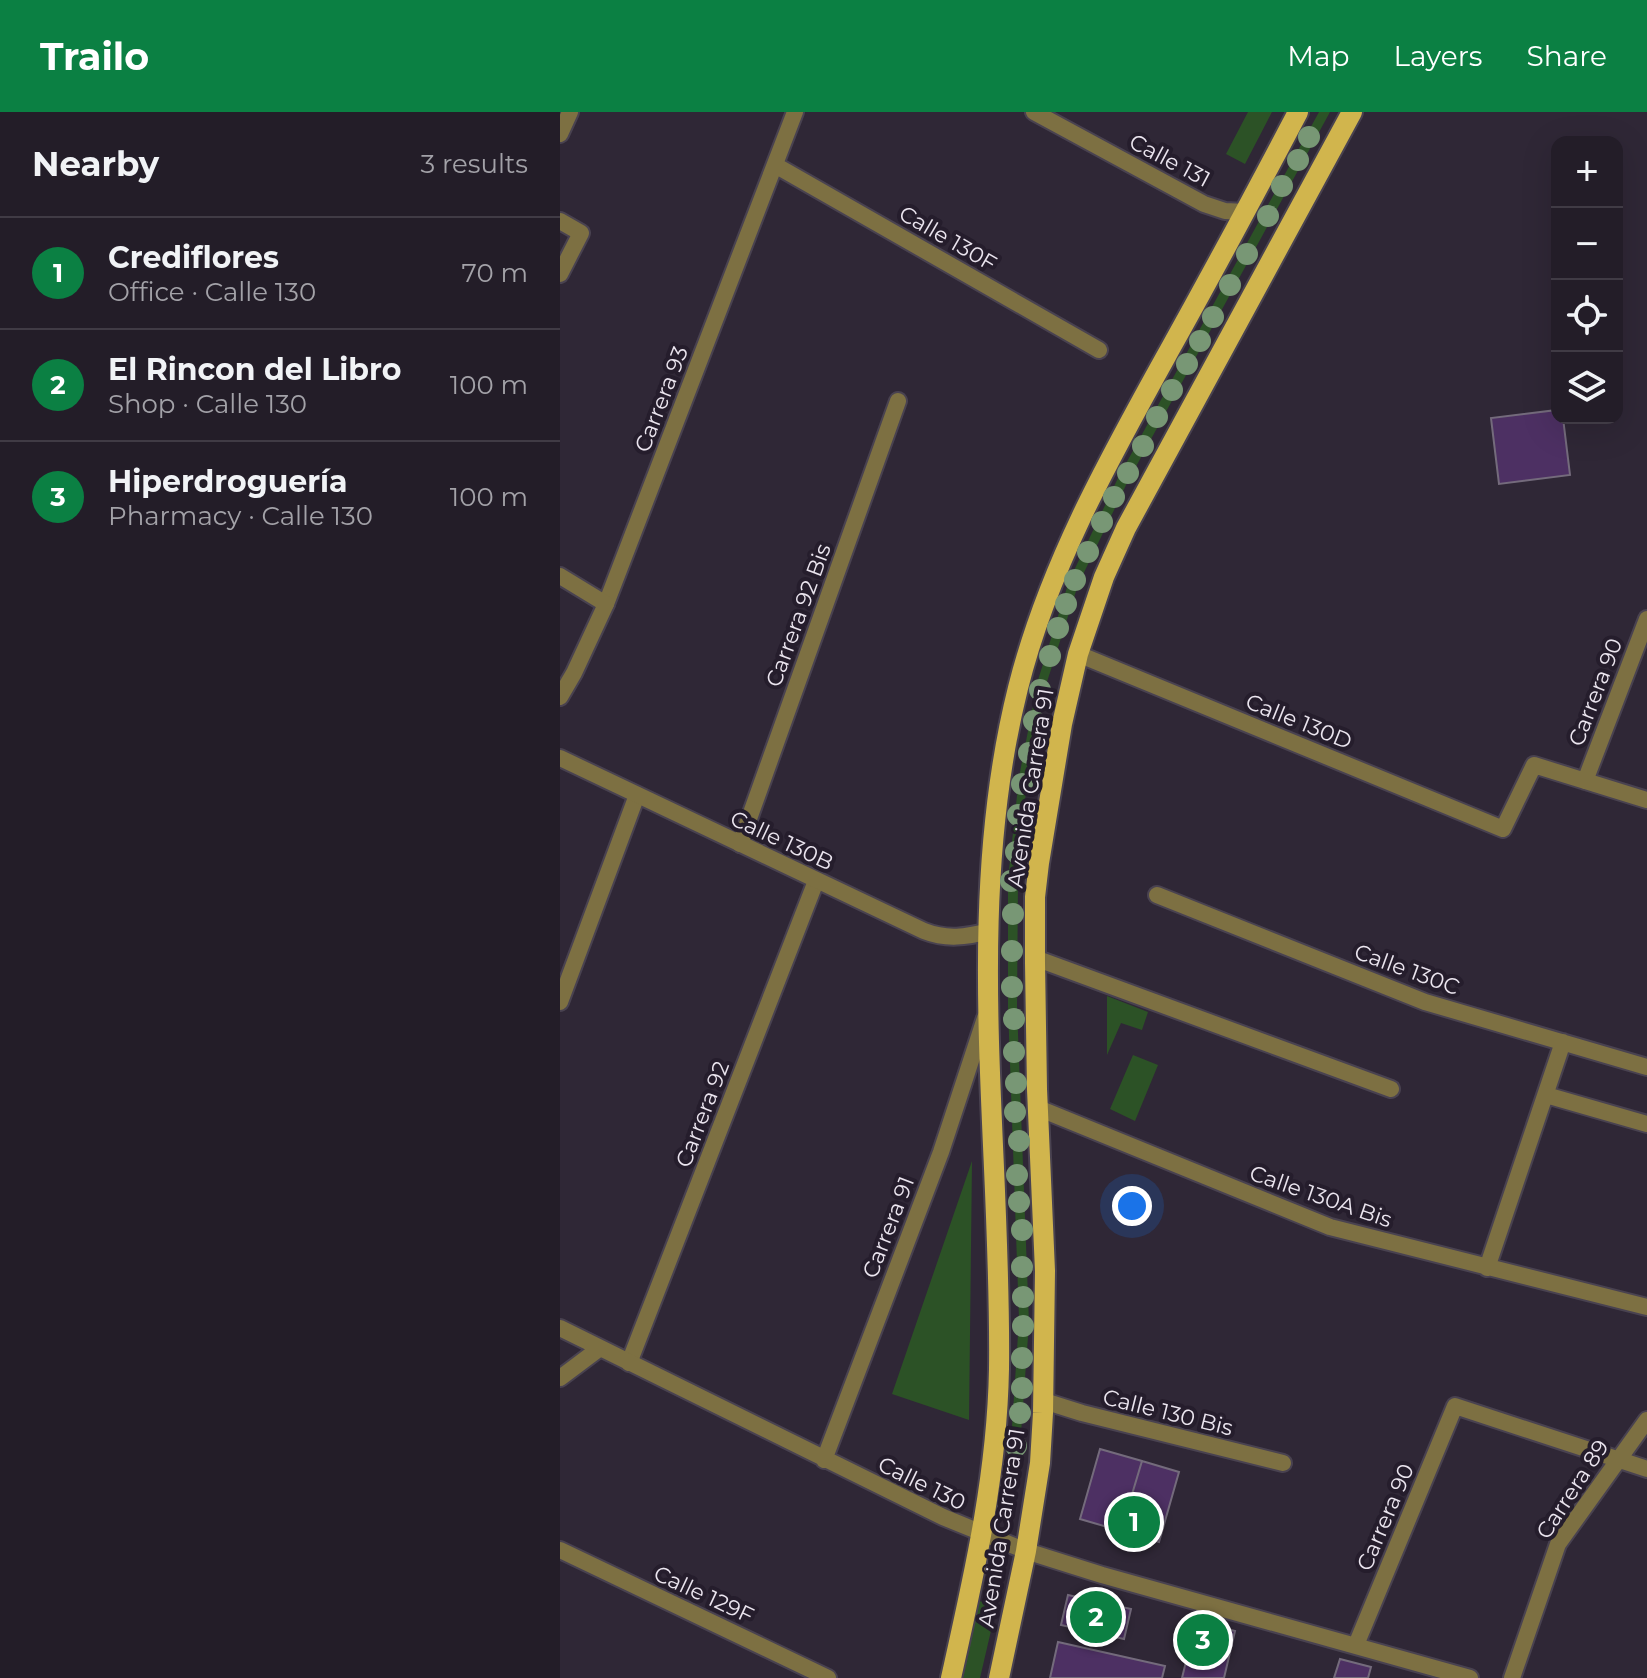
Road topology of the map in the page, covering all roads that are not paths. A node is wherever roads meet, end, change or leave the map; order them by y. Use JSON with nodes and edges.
{"nodes":[{"id":1,"x":570,"y":112,"type":"edge"},
{"id":2,"x":795,"y":112,"type":"edge"},
{"id":3,"x":1034,"y":112,"type":"edge"},
{"id":4,"x":1298,"y":112,"type":"edge"},
{"id":5,"x":1352,"y":112,"type":"edge"},
{"id":6,"x":560,"y":134,"type":"edge"},
{"id":7,"x":775,"y":165,"type":"junction"},
{"id":8,"x":1246,"y":212,"type":"junction"},
{"id":9,"x":560,"y":221,"type":"edge"},
{"id":10,"x":560,"y":274,"type":"edge"},
{"id":11,"x":1099,"y":350,"type":"dead end"},
{"id":12,"x":898,"y":401,"type":"dead end"},
{"id":13,"x":560,"y":576,"type":"edge"},
{"id":14,"x":606,"y":604,"type":"junction"},
{"id":15,"x":1647,"y":619,"type":"edge"},
{"id":16,"x":1078,"y":654,"type":"junction"},
{"id":17,"x":560,"y":697,"type":"edge"},
{"id":18,"x":560,"y":758,"type":"edge"},
{"id":19,"x":1585,"y":781,"type":"junction"},
{"id":20,"x":637,"y":795,"type":"junction"},
{"id":21,"x":1647,"y":800,"type":"edge"},
{"id":22,"x":740,"y":844,"type":"junction"},
{"id":23,"x":816,"y":881,"type":"junction"},
{"id":24,"x":1157,"y":895,"type":"dead end"},
{"id":25,"x":990,"y":931,"type":"junction"},
{"id":26,"x":1035,"y":958,"type":"junction"},
{"id":27,"x":560,"y":1002,"type":"edge"},
{"id":28,"x":988,"y":1009,"type":"junction"},
{"id":29,"x":1563,"y":1042,"type":"junction"},
{"id":30,"x":1647,"y":1067,"type":"edge"},
{"id":31,"x":1391,"y":1089,"type":"dead end"},
{"id":32,"x":1546,"y":1095,"type":"junction"},
{"id":33,"x":1038,"y":1108,"type":"junction"},
{"id":34,"x":1647,"y":1124,"type":"edge"},
{"id":35,"x":1487,"y":1268,"type":"junction"},
{"id":36,"x":1647,"y":1307,"type":"edge"},
{"id":37,"x":560,"y":1328,"type":"edge"},
{"id":38,"x":600,"y":1348,"type":"junction"},
{"id":39,"x":629,"y":1363,"type":"junction"},
{"id":40,"x":560,"y":1378,"type":"edge"},
{"id":41,"x":1044,"y":1401,"type":"junction"},
{"id":42,"x":1647,"y":1420,"type":"edge"},
{"id":43,"x":824,"y":1460,"type":"junction"},
{"id":44,"x":1617,"y":1460,"type":"junction"},
{"id":45,"x":1283,"y":1463,"type":"dead end"},
{"id":46,"x":1647,"y":1469,"type":"edge"},
{"id":47,"x":983,"y":1535,"type":"junction"},
{"id":48,"x":560,"y":1550,"type":"edge"},
{"id":49,"x":1026,"y":1551,"type":"junction"},
{"id":50,"x":1356,"y":1645,"type":"junction"},
{"id":51,"x":828,"y":1678,"type":"edge"},
{"id":52,"x":951,"y":1678,"type":"edge"},
{"id":53,"x":999,"y":1678,"type":"edge"},
{"id":54,"x":1470,"y":1678,"type":"edge"},
{"id":55,"x":1512,"y":1678,"type":"edge"}],
"edges":[{"from":1,"to":6,"type":"street"},
{"from":2,"to":7,"type":"street","name":"Carrera 93"},
{"from":3,"to":8,"type":"street","name":"Calle 131"},
{"from":4,"to":8,"type":"main road","name":"Avenida Carrera 91"},
{"from":5,"to":16,"type":"main road","name":"Avenida Carrera 91"},
{"from":7,"to":11,"type":"street","name":"Calle 130F"},
{"from":7,"to":14,"type":"street","name":"Carrera 93"},
{"from":8,"to":25,"type":"main road","name":"Avenida Carrera 91"},
{"from":9,"to":10,"type":"street"},
{"from":12,"to":22,"type":"street","name":"Carrera 92 Bis"},
{"from":13,"to":14,"type":"street"},
{"from":14,"to":17,"type":"street","name":"Carrera 93"},
{"from":15,"to":19,"type":"street","name":"Carrera 90"},
{"from":16,"to":19,"type":"street","name":"Calle 130D"},
{"from":16,"to":26,"type":"main road","name":"Avenida Carrera 91"},
{"from":18,"to":20,"type":"street","name":"Calle 130B"},
{"from":19,"to":21,"type":"street"},
{"from":20,"to":22,"type":"street","name":"Calle 130B"},
{"from":20,"to":27,"type":"street"},
{"from":22,"to":23,"type":"street","name":"Calle 130B"},
{"from":23,"to":25,"type":"street","name":"Calle 130B"},
{"from":23,"to":39,"type":"street","name":"Carrera 92"},
{"from":24,"to":29,"type":"street","name":"Calle 130C"},
{"from":25,"to":28,"type":"main road","name":"Avenida Carrera 91"},
{"from":26,"to":31,"type":"street"},
{"from":26,"to":33,"type":"main road","name":"Avenida Carrera 91"},
{"from":28,"to":43,"type":"street","name":"Carrera 91"},
{"from":28,"to":47,"type":"main road","name":"Avenida Carrera 91"},
{"from":29,"to":30,"type":"street","name":"Calle 130C"},
{"from":29,"to":32,"type":"street"},
{"from":32,"to":34,"type":"street"},
{"from":32,"to":35,"type":"street"},
{"from":33,"to":35,"type":"street","name":"Calle 130A Bis"},
{"from":33,"to":41,"type":"main road","name":"Avenida Carrera 91"},
{"from":35,"to":36,"type":"street","name":"Calle 130A Bis"},
{"from":37,"to":38,"type":"street","name":"Calle 130"},
{"from":38,"to":39,"type":"street","name":"Calle 130"},
{"from":38,"to":40,"type":"street"},
{"from":39,"to":43,"type":"street","name":"Calle 130"},
{"from":41,"to":45,"type":"street","name":"Calle 130 Bis"},
{"from":41,"to":49,"type":"main road","name":"Avenida Carrera 91"},
{"from":42,"to":44,"type":"street","name":"Carrera 89"},
{"from":43,"to":47,"type":"street","name":"Calle 130"},
{"from":44,"to":46,"type":"street"},
{"from":44,"to":50,"type":"street","name":"Carrera 90"},
{"from":44,"to":55,"type":"street","name":"Carrera 89"},
{"from":47,"to":49,"type":"street","name":"Calle 130"},
{"from":47,"to":52,"type":"main road","name":"Avenida Carrera 91"},
{"from":48,"to":51,"type":"street","name":"Calle 129F"},
{"from":49,"to":50,"type":"street","name":"Calle 130"},
{"from":49,"to":53,"type":"main road","name":"Avenida Carrera 91"},
{"from":50,"to":54,"type":"street","name":"Calle 130"}]}
